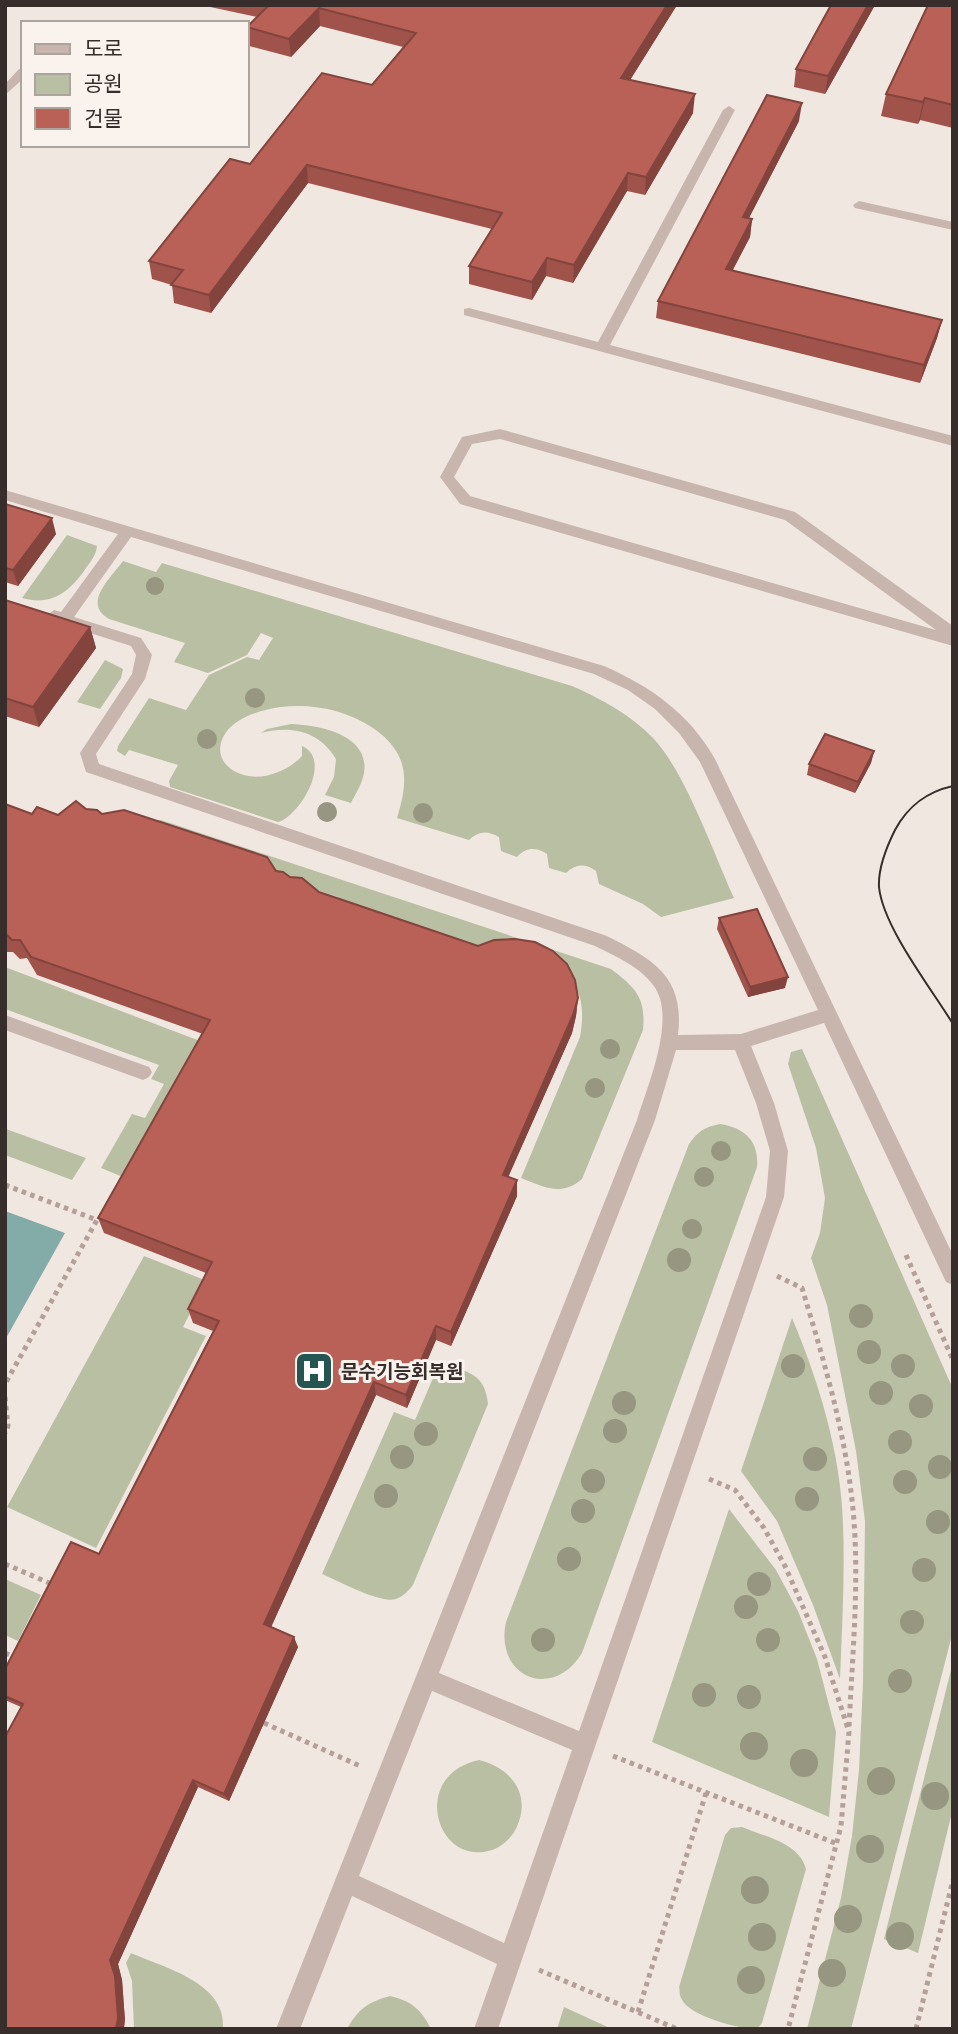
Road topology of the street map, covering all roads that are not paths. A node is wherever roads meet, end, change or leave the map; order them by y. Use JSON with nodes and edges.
{"nodes":[{"id":1,"x":21,"y":74,"type":"edge"},
{"id":2,"x":5,"y":90,"type":"edge"},
{"id":3,"x":729,"y":110,"type":"dead end"},
{"id":4,"x":859,"y":205,"type":"dead end"},
{"id":5,"x":953,"y":226,"type":"edge"},
{"id":6,"x":469,"y":312,"type":"dead end"},
{"id":7,"x":602,"y":347,"type":"junction"},
{"id":8,"x":952,"y":440,"type":"edge"},
{"id":9,"x":5,"y":495,"type":"edge"},
{"id":10,"x":128,"y":531,"type":"junction"},
{"id":11,"x":41,"y":612,"type":"edge"},
{"id":12,"x":64,"y":619,"type":"junction"},
{"id":13,"x":953,"y":634,"type":"edge"},
{"id":14,"x":953,"y":640,"type":"edge"},
{"id":15,"x":828,"y":1014,"type":"junction"},
{"id":16,"x":5,"y":1022,"type":"edge"},
{"id":17,"x":741,"y":1042,"type":"junction"},
{"id":18,"x":669,"y":1043,"type":"junction"},
{"id":19,"x":143,"y":1073,"type":"dead end"},
{"id":20,"x":953,"y":1276,"type":"edge"},
{"id":21,"x":426,"y":1678,"type":"junction"},
{"id":22,"x":586,"y":1745,"type":"junction"},
{"id":23,"x":346,"y":1882,"type":"junction"},
{"id":24,"x":511,"y":1958,"type":"junction"},
{"id":25,"x":288,"y":2029,"type":"edge"},
{"id":26,"x":486,"y":2029,"type":"edge"}],
"edges":[{"from":1,"to":2,"type":"street"},
{"from":3,"to":7,"type":"street"},
{"from":4,"to":5,"type":"street"},
{"from":6,"to":7,"type":"street"},
{"from":7,"to":8,"type":"street"},
{"from":9,"to":10,"type":"street"},
{"from":10,"to":12,"type":"street"},
{"from":10,"to":15,"type":"street"},
{"from":11,"to":12,"type":"street"},
{"from":12,"to":18,"type":"street"},
{"from":13,"to":14,"type":"street"},
{"from":15,"to":17,"type":"street"},
{"from":15,"to":20,"type":"street"},
{"from":16,"to":19,"type":"street"},
{"from":17,"to":18,"type":"street"},
{"from":17,"to":22,"type":"street"},
{"from":18,"to":21,"type":"street"},
{"from":21,"to":22,"type":"street"},
{"from":21,"to":23,"type":"street"},
{"from":22,"to":24,"type":"street"},
{"from":23,"to":24,"type":"street"},
{"from":23,"to":25,"type":"street"},
{"from":24,"to":26,"type":"street"}]}
